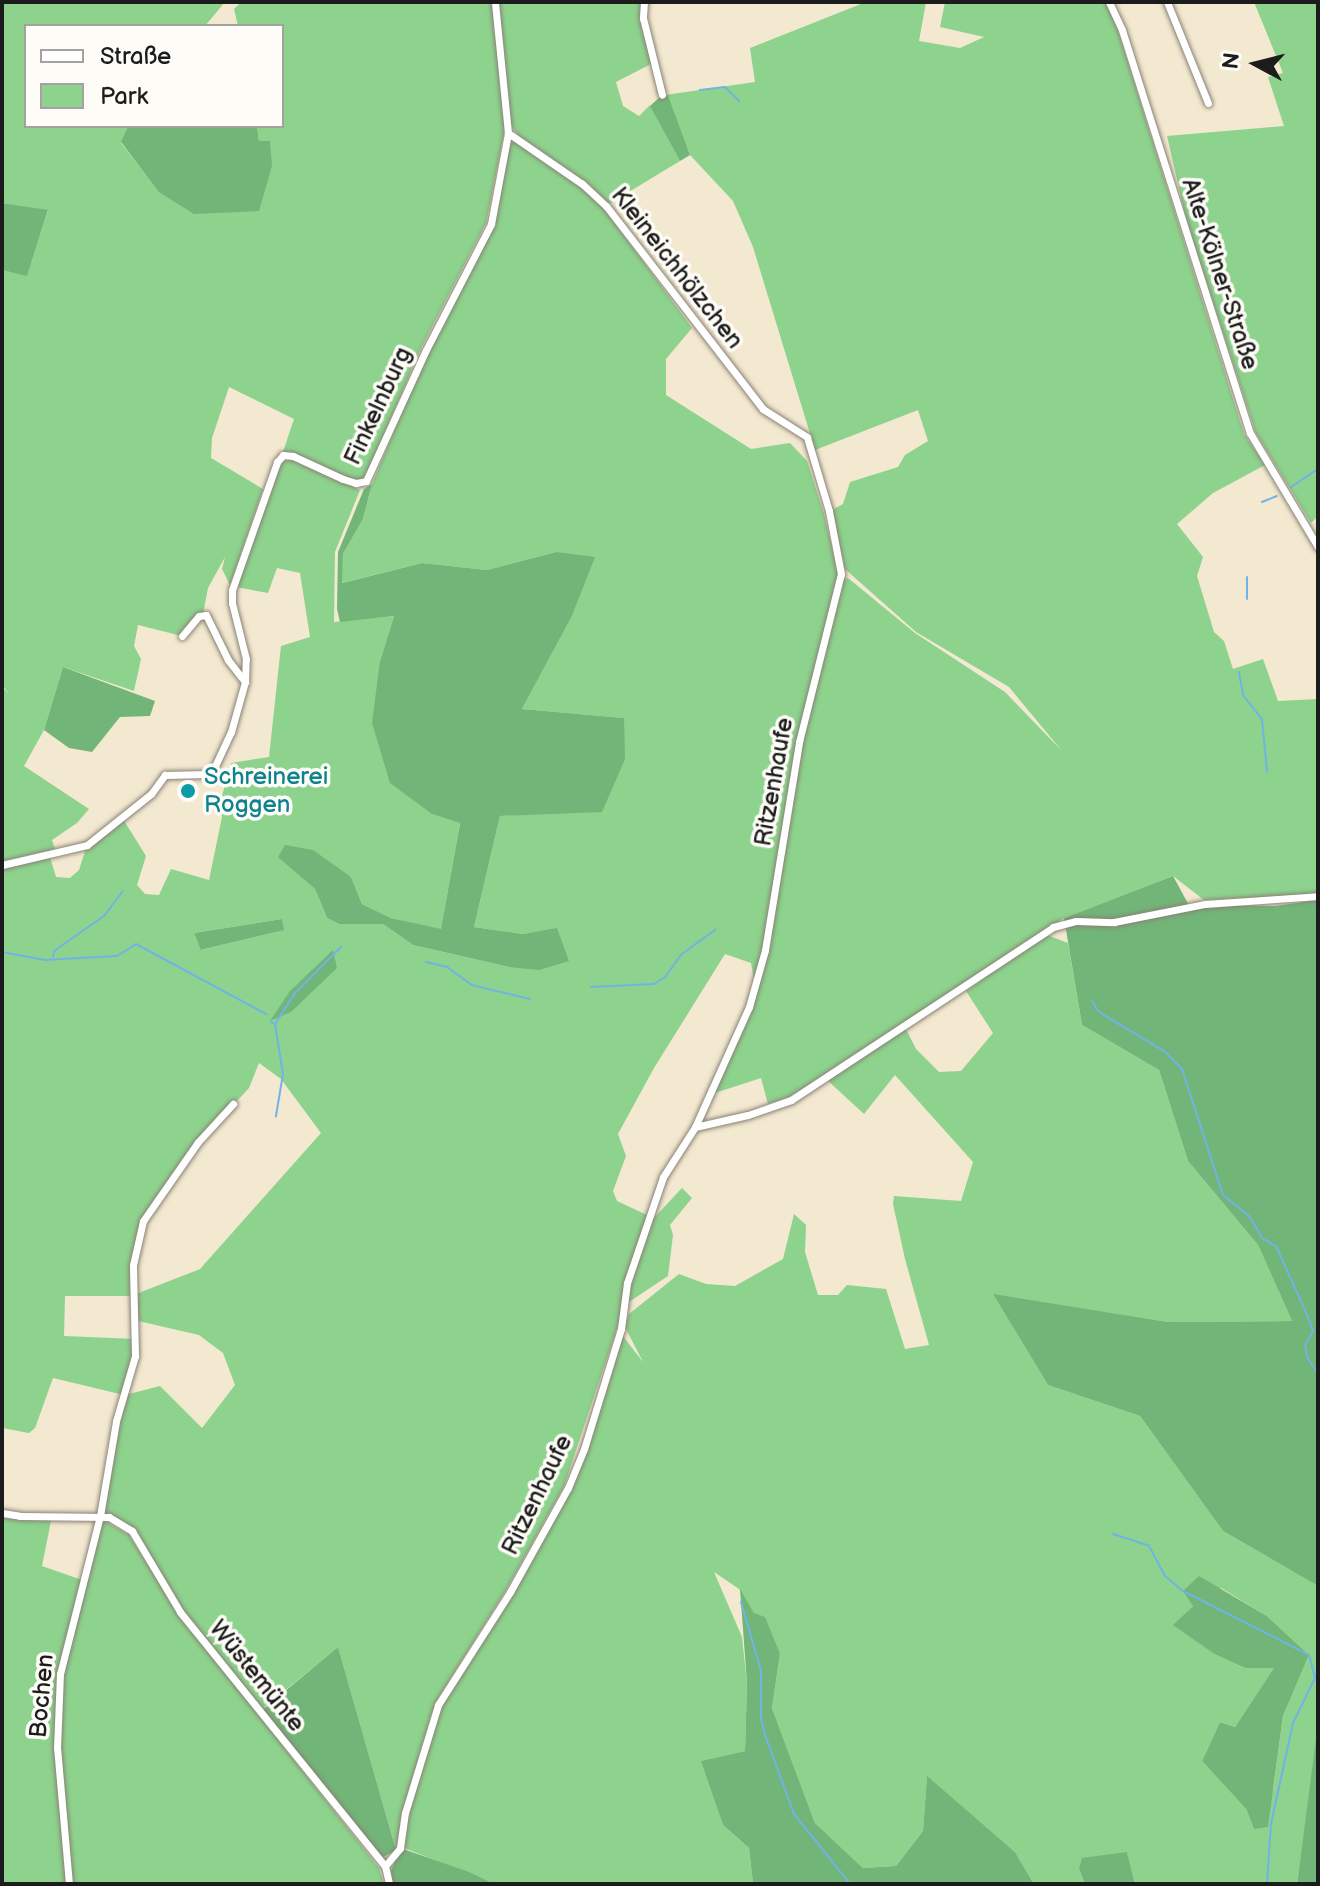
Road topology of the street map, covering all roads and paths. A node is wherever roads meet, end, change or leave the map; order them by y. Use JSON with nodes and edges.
{"nodes":[{"id":1,"x":495,"y":2,"type":"edge"},
{"id":2,"x":644,"y":2,"type":"edge"},
{"id":3,"x":1109,"y":2,"type":"edge"},
{"id":4,"x":1167,"y":2,"type":"edge"},
{"id":5,"x":662,"y":95,"type":"dead end"},
{"id":6,"x":1208,"y":103,"type":"dead end"},
{"id":7,"x":508,"y":133,"type":"junction"},
{"id":8,"x":807,"y":437,"type":"joint"},
{"id":9,"x":1318,"y":547,"type":"edge"},
{"id":10,"x":182,"y":636,"type":"dead end"},
{"id":11,"x":245,"y":682,"type":"junction"},
{"id":12,"x":2,"y":865,"type":"edge"},
{"id":13,"x":1318,"y":896,"type":"edge"},
{"id":14,"x":233,"y":1104,"type":"dead end"},
{"id":15,"x":695,"y":1127,"type":"junction"},
{"id":16,"x":2,"y":1513,"type":"edge"},
{"id":17,"x":100,"y":1516,"type":"junction"},
{"id":18,"x":385,"y":1866,"type":"junction"},
{"id":19,"x":69,"y":1884,"type":"edge"},
{"id":20,"x":389,"y":1884,"type":"edge"}],
"edges":[{"from":1,"to":7,"type":"street"},
{"from":2,"to":5,"type":"street"},
{"from":3,"to":9,"type":"street","name":"Alte-Kölner-Straße"},
{"from":4,"to":6,"type":"street"},
{"from":7,"to":8,"type":"street","name":"Kleineichhölzchen"},
{"from":7,"to":11,"type":"street","name":"Finkelnburg"},
{"from":8,"to":15,"type":"street","name":"Ritzenhaufe"},
{"from":10,"to":11,"type":"street"},
{"from":11,"to":12,"type":"street","name":"Finkelnburg"},
{"from":13,"to":15,"type":"street"},
{"from":14,"to":17,"type":"street"},
{"from":15,"to":18,"type":"street","name":"Ritzenhaufe"},
{"from":16,"to":17,"type":"street","name":"Wüstemünte"},
{"from":17,"to":18,"type":"street","name":"Wüstemünte"},
{"from":17,"to":19,"type":"street","name":"Bochen"},
{"from":18,"to":20,"type":"street"}]}
